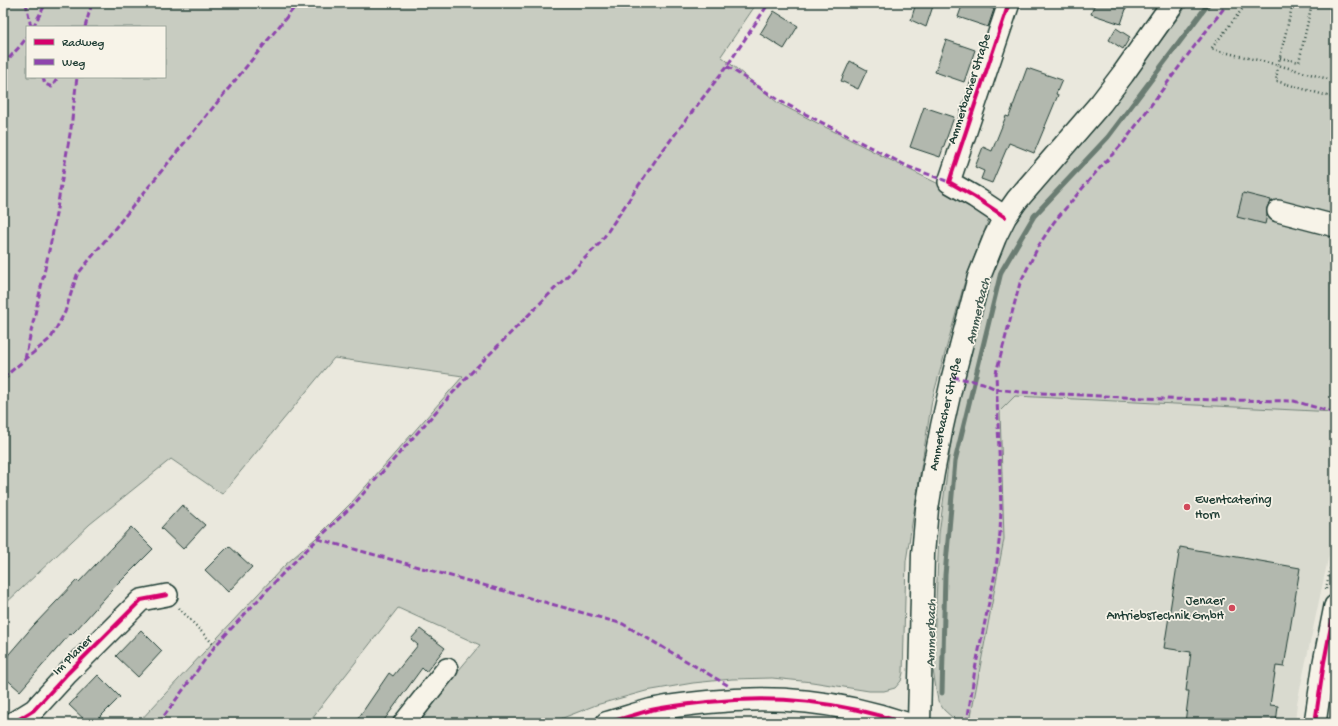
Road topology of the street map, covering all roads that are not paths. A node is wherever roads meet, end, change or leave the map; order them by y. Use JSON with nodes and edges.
{"nodes":[{"id":1,"x":1009,"y":3,"type":"edge"},
{"id":2,"x":1173,"y":3,"type":"edge"},
{"id":3,"x":1278,"y":211,"type":"dead end"},
{"id":4,"x":1005,"y":217,"type":"junction"},
{"id":5,"x":1335,"y":226,"type":"edge"},
{"id":6,"x":167,"y":595,"type":"dead end"},
{"id":7,"x":1335,"y":606,"type":"edge"},
{"id":8,"x":447,"y":669,"type":"dead end"},
{"id":9,"x":13,"y":723,"type":"edge"},
{"id":10,"x":404,"y":723,"type":"edge"},
{"id":11,"x":607,"y":723,"type":"edge"},
{"id":12,"x":904,"y":723,"type":"edge"},
{"id":13,"x":919,"y":723,"type":"edge"},
{"id":14,"x":1315,"y":723,"type":"edge"}],
"edges":[{"from":1,"to":4,"type":"street","name":"Ammerbacher Straße"},
{"from":2,"to":4,"type":"main road","name":"Ammerbacher Straße"},
{"from":3,"to":5,"type":"street"},
{"from":4,"to":13,"type":"main road","name":"Ammerbacher Straße"},
{"from":6,"to":9,"type":"street","name":"Im Planer"},
{"from":7,"to":14,"type":"street"},
{"from":8,"to":10,"type":"street"},
{"from":11,"to":12,"type":"main road"}]}
